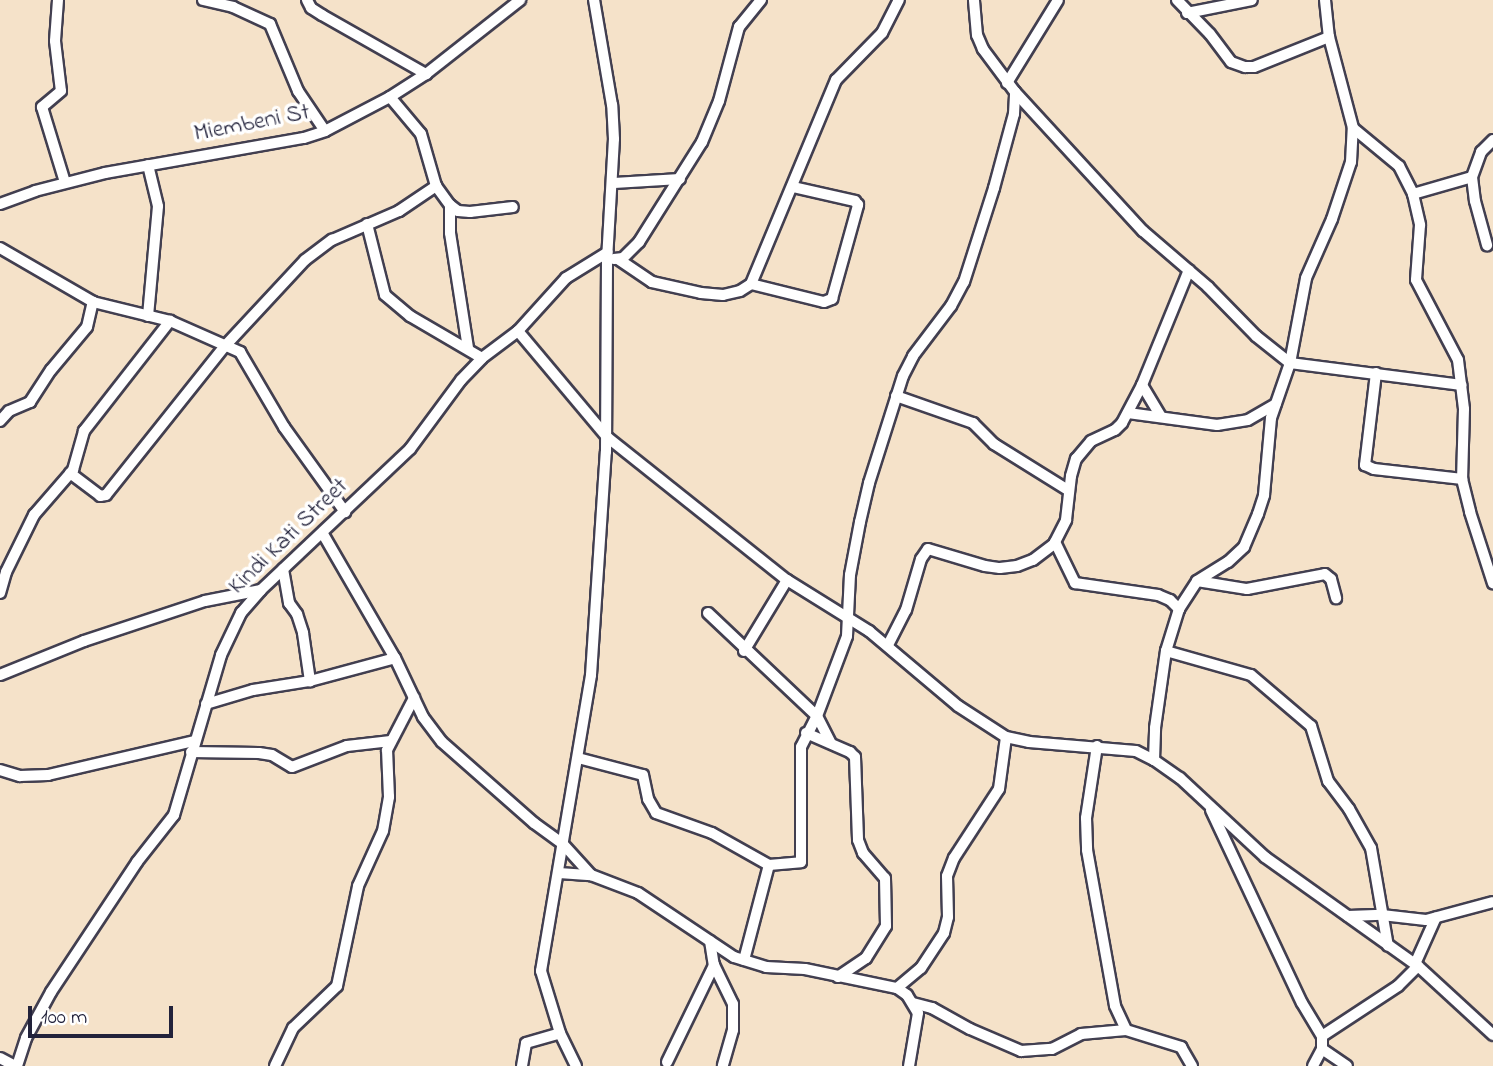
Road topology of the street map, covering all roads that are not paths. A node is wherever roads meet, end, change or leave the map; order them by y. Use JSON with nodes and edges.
{"nodes":[{"id":1,"x":58,"y":0,"type":"edge"},
{"id":2,"x":204,"y":0,"type":"edge"},
{"id":3,"x":307,"y":0,"type":"edge"},
{"id":4,"x":520,"y":0,"type":"edge"},
{"id":5,"x":594,"y":0,"type":"edge"},
{"id":6,"x":761,"y":0,"type":"edge"},
{"id":7,"x":899,"y":0,"type":"edge"},
{"id":8,"x":974,"y":0,"type":"edge"},
{"id":9,"x":1058,"y":0,"type":"edge"},
{"id":10,"x":1177,"y":0,"type":"edge"},
{"id":11,"x":1252,"y":0,"type":"edge"},
{"id":12,"x":1325,"y":0,"type":"edge"},
{"id":13,"x":234,"y":4,"type":"edge"},
{"id":14,"x":507,"y":4,"type":"edge"},
{"id":15,"x":1187,"y":13,"type":"junction"},
{"id":16,"x":1329,"y":37,"type":"junction"},
{"id":17,"x":426,"y":74,"type":"junction"},
{"id":18,"x":1011,"y":87,"type":"junction"},
{"id":19,"x":390,"y":97,"type":"junction"},
{"id":20,"x":1353,"y":128,"type":"junction"},
{"id":21,"x":325,"y":131,"type":"junction"},
{"id":22,"x":1493,"y":140,"type":"edge"},
{"id":23,"x":148,"y":165,"type":"junction"},
{"id":24,"x":1472,"y":177,"type":"junction"},
{"id":25,"x":680,"y":179,"type":"junction"},
{"id":26,"x":65,"y":182,"type":"junction"},
{"id":27,"x":614,"y":183,"type":"junction"},
{"id":28,"x":436,"y":186,"type":"junction"},
{"id":29,"x":793,"y":187,"type":"junction"},
{"id":30,"x":1413,"y":194,"type":"junction"},
{"id":31,"x":0,"y":204,"type":"edge"},
{"id":32,"x":450,"y":205,"type":"junction"},
{"id":33,"x":513,"y":207,"type":"dead end"},
{"id":34,"x":367,"y":224,"type":"junction"},
{"id":35,"x":1487,"y":246,"type":"dead end"},
{"id":36,"x":0,"y":248,"type":"edge"},
{"id":37,"x":611,"y":257,"type":"junction"},
{"id":38,"x":1189,"y":270,"type":"junction"},
{"id":39,"x":751,"y":284,"type":"junction"},
{"id":40,"x":93,"y":302,"type":"junction"},
{"id":41,"x":148,"y":316,"type":"junction"},
{"id":42,"x":170,"y":321,"type":"junction"},
{"id":43,"x":518,"y":331,"type":"junction"},
{"id":44,"x":225,"y":346,"type":"junction"},
{"id":45,"x":468,"y":348,"type":"junction"},
{"id":46,"x":482,"y":358,"type":"junction"},
{"id":47,"x":1290,"y":363,"type":"junction"},
{"id":48,"x":1376,"y":373,"type":"junction"},
{"id":49,"x":1462,"y":384,"type":"junction"},
{"id":50,"x":1142,"y":385,"type":"junction"},
{"id":51,"x":896,"y":396,"type":"junction"},
{"id":52,"x":1276,"y":404,"type":"junction"},
{"id":53,"x":1128,"y":412,"type":"junction"},
{"id":54,"x":1161,"y":417,"type":"junction"},
{"id":55,"x":0,"y":421,"type":"edge"},
{"id":56,"x":607,"y":437,"type":"junction"},
{"id":57,"x":70,"y":473,"type":"junction"},
{"id":58,"x":1462,"y":479,"type":"junction"},
{"id":59,"x":1068,"y":490,"type":"junction"},
{"id":60,"x":345,"y":512,"type":"junction"},
{"id":61,"x":323,"y":534,"type":"junction"},
{"id":62,"x":1055,"y":542,"type":"junction"},
{"id":63,"x":283,"y":569,"type":"junction"},
{"id":64,"x":787,"y":579,"type":"junction"},
{"id":65,"x":1197,"y":581,"type":"junction"},
{"id":66,"x":1493,"y":583,"type":"edge"},
{"id":67,"x":261,"y":590,"type":"junction"},
{"id":68,"x":0,"y":593,"type":"edge"},
{"id":69,"x":1336,"y":598,"type":"dead end"},
{"id":70,"x":1179,"y":609,"type":"junction"},
{"id":71,"x":708,"y":613,"type":"dead end"},
{"id":72,"x":849,"y":617,"type":"junction"},
{"id":73,"x":888,"y":645,"type":"junction"},
{"id":74,"x":744,"y":650,"type":"junction"},
{"id":75,"x":1166,"y":651,"type":"junction"},
{"id":76,"x":395,"y":658,"type":"junction"},
{"id":77,"x":0,"y":675,"type":"edge"},
{"id":78,"x":310,"y":681,"type":"junction"},
{"id":79,"x":414,"y":698,"type":"junction"},
{"id":80,"x":206,"y":704,"type":"junction"},
{"id":81,"x":817,"y":716,"type":"junction"},
{"id":82,"x":806,"y":733,"type":"junction"},
{"id":83,"x":1006,"y":737,"type":"junction"},
{"id":84,"x":391,"y":741,"type":"junction"},
{"id":85,"x":831,"y":743,"type":"junction"},
{"id":86,"x":1097,"y":746,"type":"junction"},
{"id":87,"x":193,"y":747,"type":"junction"},
{"id":88,"x":578,"y":758,"type":"junction"},
{"id":89,"x":1154,"y":760,"type":"junction"},
{"id":90,"x":0,"y":770,"type":"edge"},
{"id":91,"x":1209,"y":806,"type":"junction"},
{"id":92,"x":563,"y":844,"type":"junction"},
{"id":93,"x":769,"y":865,"type":"junction"},
{"id":94,"x":559,"y":873,"type":"junction"},
{"id":95,"x":591,"y":875,"type":"junction"},
{"id":96,"x":1493,"y":902,"type":"edge"},
{"id":97,"x":1382,"y":915,"type":"junction"},
{"id":98,"x":1348,"y":916,"type":"junction"},
{"id":99,"x":1436,"y":917,"type":"junction"},
{"id":100,"x":710,"y":941,"type":"junction"},
{"id":101,"x":1388,"y":946,"type":"junction"},
{"id":102,"x":739,"y":958,"type":"junction"},
{"id":103,"x":1417,"y":965,"type":"junction"},
{"id":104,"x":716,"y":970,"type":"junction"},
{"id":105,"x":838,"y":977,"type":"junction"},
{"id":106,"x":897,"y":988,"type":"junction"},
{"id":107,"x":913,"y":1003,"type":"junction"},
{"id":108,"x":1126,"y":1030,"type":"junction"},
{"id":109,"x":560,"y":1033,"type":"junction"},
{"id":110,"x":1493,"y":1035,"type":"edge"},
{"id":111,"x":1322,"y":1036,"type":"junction"},
{"id":112,"x":1322,"y":1049,"type":"junction"},
{"id":113,"x":0,"y":1058,"type":"edge"},
{"id":114,"x":667,"y":1062,"type":"dead end"},
{"id":115,"x":18,"y":1065,"type":"edge"},
{"id":116,"x":573,"y":1065,"type":"edge"},
{"id":117,"x":275,"y":1066,"type":"edge"},
{"id":118,"x":523,"y":1066,"type":"edge"},
{"id":119,"x":723,"y":1066,"type":"edge"},
{"id":120,"x":909,"y":1066,"type":"edge"},
{"id":121,"x":1192,"y":1066,"type":"edge"},
{"id":122,"x":1313,"y":1066,"type":"edge"},
{"id":123,"x":1348,"y":1066,"type":"edge"}],
"edges":[{"from":1,"to":26,"type":"street"},
{"from":2,"to":13,"type":"street"},
{"from":3,"to":17,"type":"street"},
{"from":4,"to":14,"type":"street","name":"Miembeni St"},
{"from":5,"to":27,"type":"street"},
{"from":6,"to":25,"type":"street","name":"Kindi Kati Street"},
{"from":7,"to":29,"type":"street"},
{"from":8,"to":18,"type":"street"},
{"from":9,"to":18,"type":"street"},
{"from":10,"to":15,"type":"street"},
{"from":11,"to":15,"type":"street"},
{"from":12,"to":16,"type":"street"},
{"from":13,"to":21,"type":"street"},
{"from":14,"to":17,"type":"street","name":"Miembeni St"},
{"from":15,"to":16,"type":"street"},
{"from":16,"to":20,"type":"street"},
{"from":17,"to":19,"type":"street","name":"Miembeni St"},
{"from":18,"to":38,"type":"street"},
{"from":18,"to":51,"type":"street"},
{"from":19,"to":21,"type":"street","name":"Miembeni St"},
{"from":19,"to":28,"type":"street"},
{"from":20,"to":30,"type":"street"},
{"from":20,"to":47,"type":"street"},
{"from":21,"to":23,"type":"street","name":"Miembeni St"},
{"from":22,"to":24,"type":"street"},
{"from":23,"to":26,"type":"street","name":"Miembeni St"},
{"from":23,"to":41,"type":"street"},
{"from":24,"to":30,"type":"street"},
{"from":24,"to":35,"type":"street"},
{"from":25,"to":27,"type":"street"},
{"from":25,"to":37,"type":"street","name":"Kindi Kati Street"},
{"from":26,"to":31,"type":"street","name":"Miembeni St"},
{"from":27,"to":37,"type":"street"},
{"from":28,"to":32,"type":"street"},
{"from":28,"to":34,"type":"street"},
{"from":29,"to":39,"type":"street"},
{"from":29,"to":39,"type":"street"},
{"from":30,"to":49,"type":"street"},
{"from":32,"to":33,"type":"street"},
{"from":32,"to":45,"type":"street"},
{"from":34,"to":44,"type":"street"},
{"from":34,"to":45,"type":"street"},
{"from":36,"to":40,"type":"street"},
{"from":37,"to":39,"type":"street"},
{"from":37,"to":43,"type":"street","name":"Kindi Kati Street"},
{"from":37,"to":56,"type":"street"},
{"from":38,"to":47,"type":"street"},
{"from":38,"to":50,"type":"street"},
{"from":40,"to":41,"type":"street"},
{"from":40,"to":55,"type":"street"},
{"from":41,"to":42,"type":"street"},
{"from":42,"to":44,"type":"street"},
{"from":42,"to":57,"type":"street"},
{"from":43,"to":46,"type":"street","name":"Kindi Kati Street"},
{"from":43,"to":56,"type":"street"},
{"from":44,"to":57,"type":"street"},
{"from":44,"to":60,"type":"street"},
{"from":45,"to":46,"type":"street"},
{"from":46,"to":60,"type":"street","name":"Kindi Kati Street"},
{"from":47,"to":48,"type":"street"},
{"from":47,"to":52,"type":"street"},
{"from":48,"to":49,"type":"street"},
{"from":48,"to":58,"type":"street"},
{"from":49,"to":58,"type":"street"},
{"from":50,"to":53,"type":"street"},
{"from":50,"to":54,"type":"street"},
{"from":51,"to":59,"type":"street"},
{"from":51,"to":72,"type":"street"},
{"from":52,"to":54,"type":"street"},
{"from":52,"to":65,"type":"street"},
{"from":53,"to":54,"type":"street"},
{"from":53,"to":59,"type":"street"},
{"from":56,"to":64,"type":"street"},
{"from":56,"to":88,"type":"street"},
{"from":57,"to":68,"type":"street"},
{"from":58,"to":66,"type":"street"},
{"from":59,"to":62,"type":"street"},
{"from":60,"to":61,"type":"street","name":"Kindi Kati Street"},
{"from":61,"to":63,"type":"street","name":"Kindi Kati Street"},
{"from":61,"to":76,"type":"street"},
{"from":62,"to":70,"type":"street"},
{"from":62,"to":73,"type":"street"},
{"from":63,"to":67,"type":"street","name":"Kindi Kati Street"},
{"from":63,"to":78,"type":"street"},
{"from":64,"to":72,"type":"street"},
{"from":64,"to":74,"type":"street"},
{"from":65,"to":69,"type":"street"},
{"from":65,"to":70,"type":"street"},
{"from":67,"to":77,"type":"street"},
{"from":67,"to":80,"type":"street","name":"Kindi Kati Street"},
{"from":70,"to":75,"type":"street"},
{"from":71,"to":74,"type":"street"},
{"from":72,"to":73,"type":"street"},
{"from":72,"to":81,"type":"street"},
{"from":73,"to":83,"type":"street"},
{"from":74,"to":81,"type":"street"},
{"from":75,"to":89,"type":"street"},
{"from":75,"to":97,"type":"street"},
{"from":76,"to":78,"type":"street"},
{"from":76,"to":79,"type":"street"},
{"from":78,"to":80,"type":"street"},
{"from":79,"to":84,"type":"street"},
{"from":79,"to":92,"type":"street"},
{"from":80,"to":87,"type":"street","name":"Kindi Kati Street"},
{"from":81,"to":82,"type":"street"},
{"from":81,"to":85,"type":"street"},
{"from":82,"to":85,"type":"street"},
{"from":82,"to":93,"type":"street"},
{"from":83,"to":86,"type":"street"},
{"from":83,"to":106,"type":"street"},
{"from":84,"to":87,"type":"street"},
{"from":84,"to":117,"type":"street"},
{"from":85,"to":105,"type":"street"},
{"from":86,"to":89,"type":"street"},
{"from":86,"to":108,"type":"street"},
{"from":87,"to":90,"type":"street"},
{"from":87,"to":115,"type":"street","name":"Kindi Kati Street"},
{"from":88,"to":92,"type":"street"},
{"from":88,"to":93,"type":"street"},
{"from":89,"to":91,"type":"street"},
{"from":91,"to":98,"type":"street"},
{"from":91,"to":111,"type":"street"},
{"from":92,"to":94,"type":"street"},
{"from":92,"to":95,"type":"street"},
{"from":93,"to":102,"type":"street"},
{"from":94,"to":95,"type":"street"},
{"from":94,"to":109,"type":"street"},
{"from":95,"to":100,"type":"street"},
{"from":96,"to":99,"type":"street"},
{"from":97,"to":98,"type":"street"},
{"from":97,"to":99,"type":"street"},
{"from":97,"to":101,"type":"street"},
{"from":98,"to":101,"type":"street"},
{"from":99,"to":103,"type":"street"},
{"from":100,"to":102,"type":"street"},
{"from":100,"to":104,"type":"street"},
{"from":101,"to":103,"type":"street"},
{"from":102,"to":104,"type":"street"},
{"from":102,"to":105,"type":"street"},
{"from":103,"to":110,"type":"street"},
{"from":103,"to":111,"type":"street"},
{"from":104,"to":114,"type":"street"},
{"from":104,"to":119,"type":"street"},
{"from":105,"to":106,"type":"street"},
{"from":106,"to":107,"type":"street"},
{"from":107,"to":108,"type":"street"},
{"from":107,"to":120,"type":"street"},
{"from":108,"to":121,"type":"street"},
{"from":109,"to":116,"type":"street"},
{"from":109,"to":118,"type":"street"},
{"from":111,"to":112,"type":"street"},
{"from":112,"to":122,"type":"street"},
{"from":112,"to":123,"type":"street"},
{"from":113,"to":115,"type":"street"}]}
